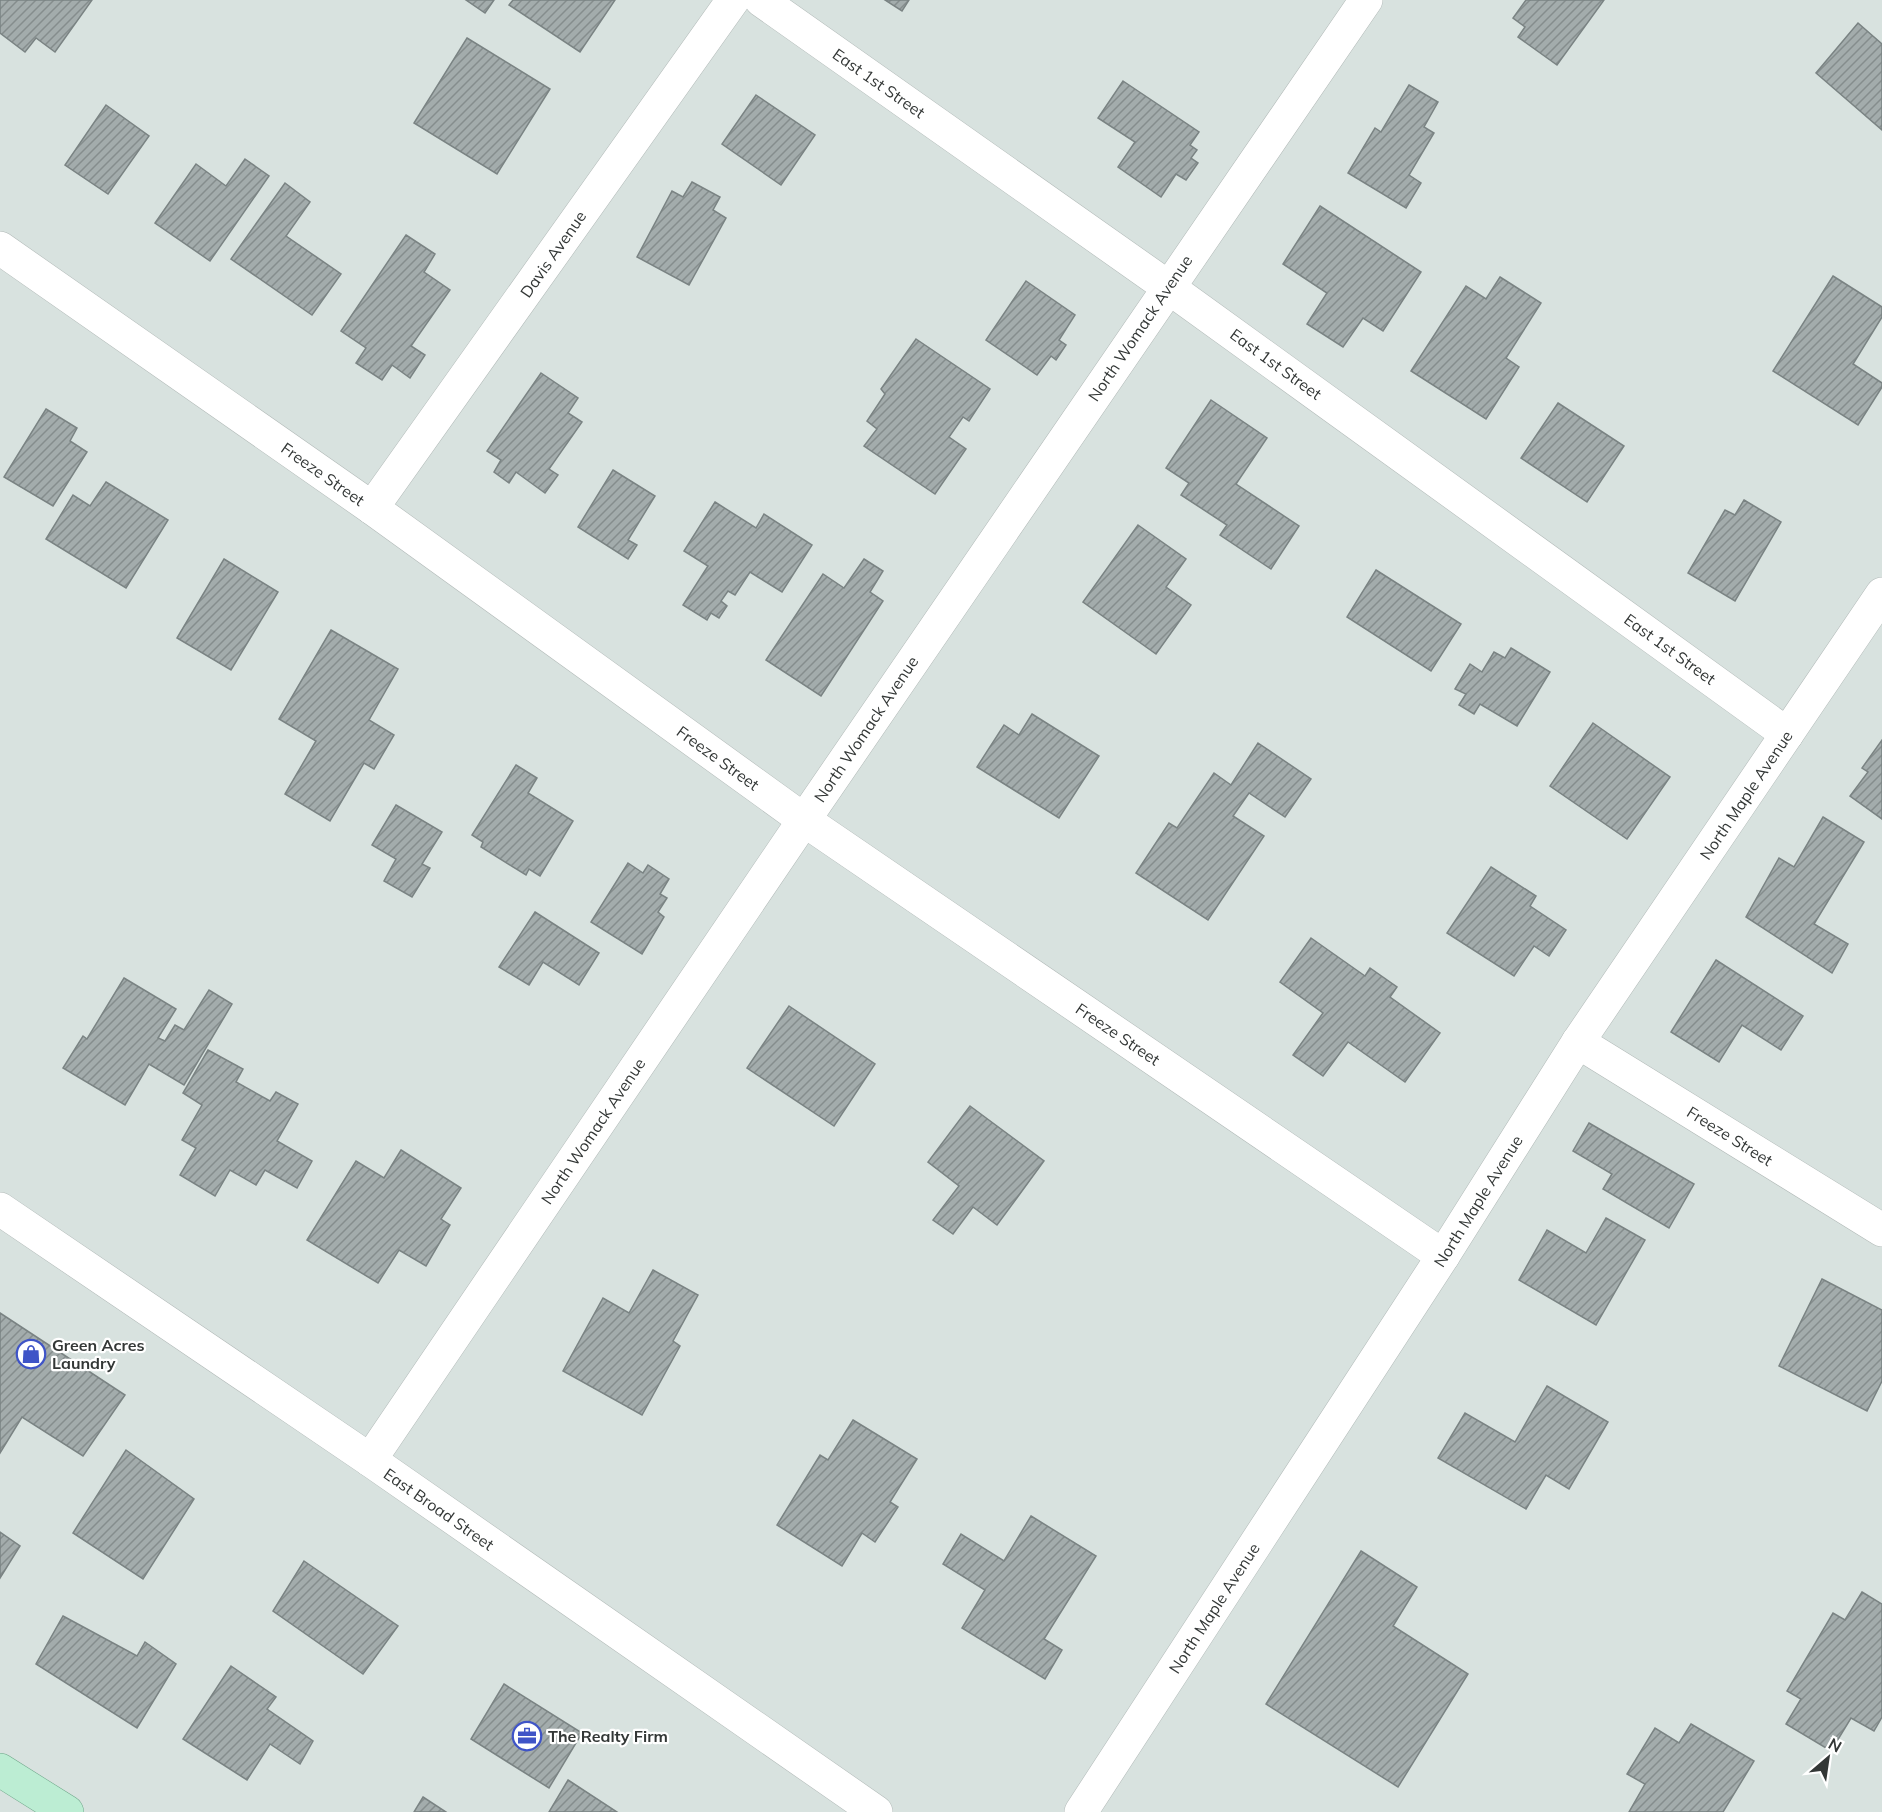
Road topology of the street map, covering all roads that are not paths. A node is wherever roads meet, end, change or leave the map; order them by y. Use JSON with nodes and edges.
{"nodes":[{"id":1,"x":733,"y":0,"type":"edge"},
{"id":2,"x":761,"y":0,"type":"edge"},
{"id":3,"x":1366,"y":0,"type":"edge"},
{"id":4,"x":0,"y":249,"type":"edge"},
{"id":5,"x":1168,"y":287,"type":"junction"},
{"id":6,"x":372,"y":508,"type":"junction"},
{"id":7,"x":1882,"y":594,"type":"edge"},
{"id":8,"x":1787,"y":734,"type":"junction"},
{"id":9,"x":804,"y":820,"type":"junction"},
{"id":10,"x":1578,"y":1042,"type":"junction"},
{"id":11,"x":0,"y":1209,"type":"edge"},
{"id":12,"x":1882,"y":1230,"type":"edge"},
{"id":13,"x":1443,"y":1256,"type":"junction"},
{"id":14,"x":369,"y":1461,"type":"junction"},
{"id":15,"x":0,"y":1770,"type":"edge"},
{"id":16,"x":67,"y":1812,"type":"edge"},
{"id":17,"x":876,"y":1812,"type":"edge"},
{"id":18,"x":1082,"y":1812,"type":"edge"}],
"edges":[{"from":1,"to":6,"type":"street","name":"Davis Avenue"},
{"from":2,"to":5,"type":"street","name":"East 1st Street"},
{"from":3,"to":5,"type":"street","name":"North Womack Avenue"},
{"from":4,"to":6,"type":"street","name":"Freeze Street"},
{"from":5,"to":8,"type":"street","name":"East 1st Street"},
{"from":5,"to":9,"type":"street","name":"North Womack Avenue"},
{"from":6,"to":9,"type":"street","name":"Freeze Street"},
{"from":7,"to":8,"type":"street","name":"North Maple Avenue"},
{"from":8,"to":10,"type":"street","name":"North Maple Avenue"},
{"from":9,"to":13,"type":"street","name":"Freeze Street"},
{"from":9,"to":14,"type":"street","name":"North Womack Avenue"},
{"from":10,"to":12,"type":"street","name":"Freeze Street"},
{"from":10,"to":13,"type":"street","name":"North Maple Avenue"},
{"from":11,"to":14,"type":"street","name":"East Broad Street"},
{"from":13,"to":18,"type":"street","name":"North Maple Avenue"},
{"from":14,"to":17,"type":"street","name":"East Broad Street"},
{"from":15,"to":16,"type":"main road"}]}
